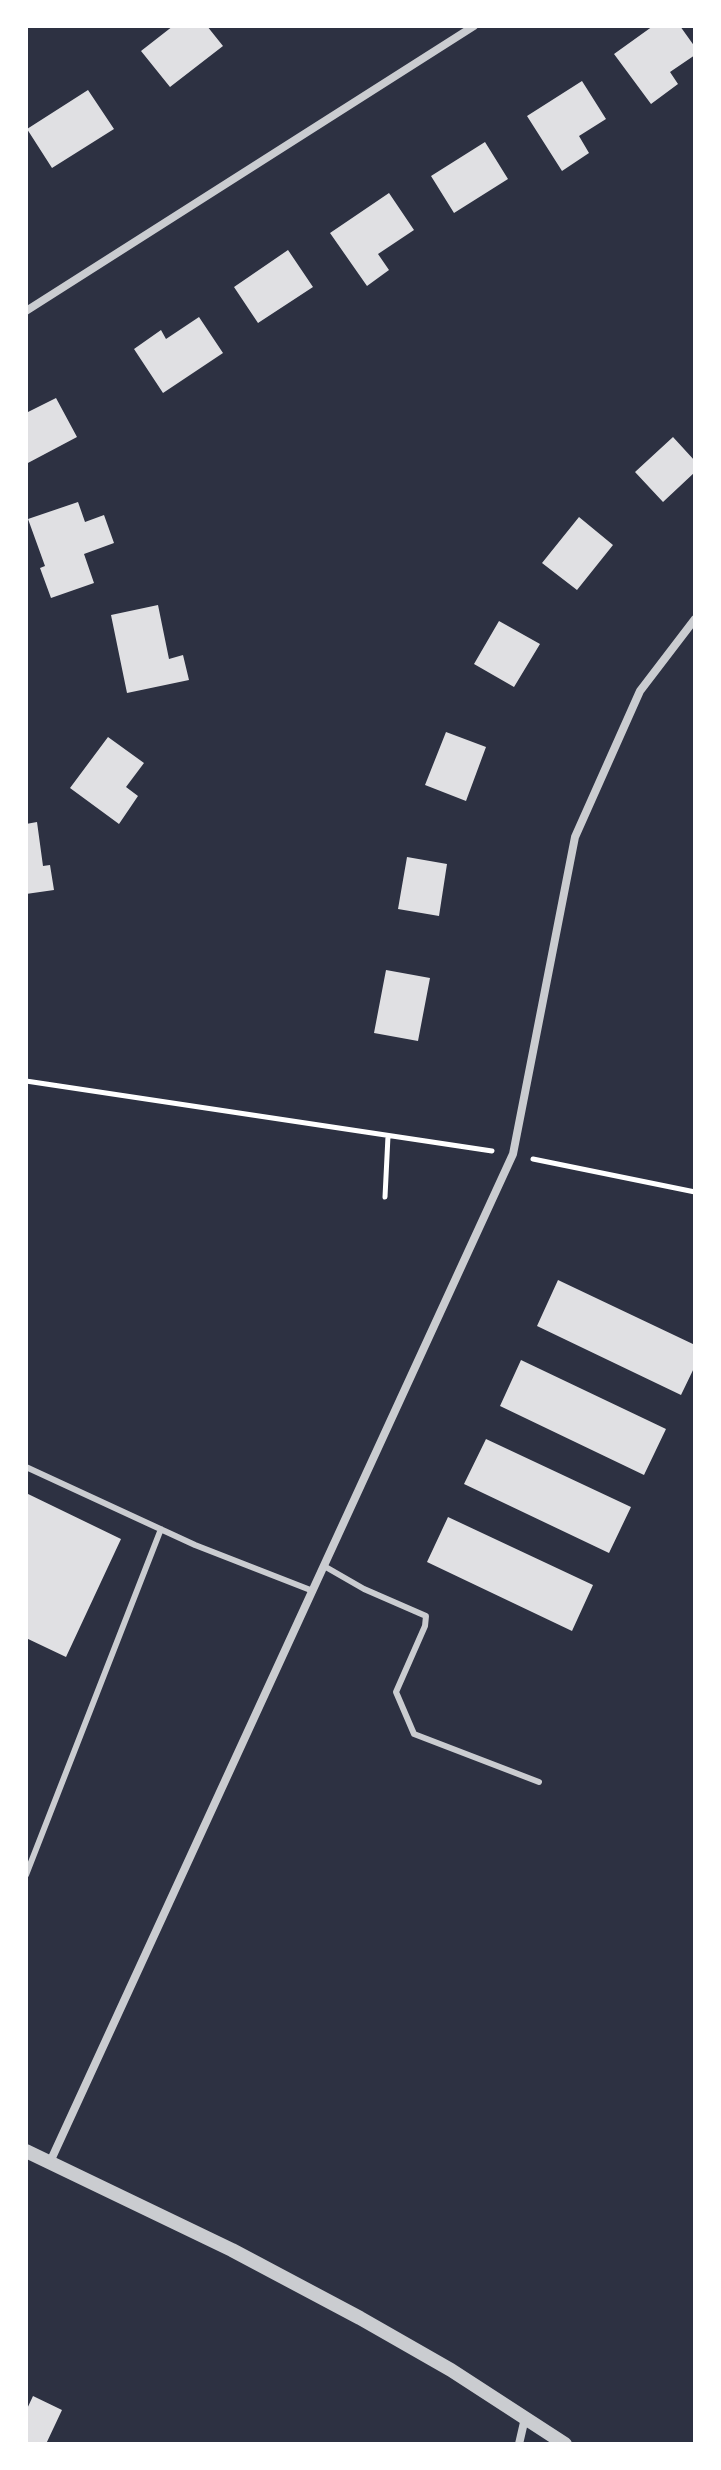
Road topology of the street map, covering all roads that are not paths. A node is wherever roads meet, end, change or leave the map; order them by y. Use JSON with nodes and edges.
{"nodes":[{"id":1,"x":474,"y":26,"type":"edge"},
{"id":2,"x":26,"y":311,"type":"edge"},
{"id":3,"x":695,"y":619,"type":"edge"},
{"id":4,"x":26,"y":1467,"type":"edge"},
{"id":5,"x":161,"y":1529,"type":"junction"},
{"id":6,"x":324,"y":1566,"type":"junction"},
{"id":7,"x":313,"y":1591,"type":"junction"},
{"id":8,"x":539,"y":1782,"type":"dead end"},
{"id":9,"x":26,"y":1875,"type":"edge"},
{"id":10,"x":26,"y":2151,"type":"edge"},
{"id":11,"x":50,"y":2162,"type":"junction"},
{"id":12,"x":526,"y":2417,"type":"junction"},
{"id":13,"x":519,"y":2444,"type":"edge"},
{"id":14,"x":565,"y":2444,"type":"edge"}],
"edges":[{"from":1,"to":2,"type":"street"},
{"from":3,"to":6,"type":"street"},
{"from":4,"to":5,"type":"lane"},
{"from":5,"to":7,"type":"lane"},
{"from":5,"to":9,"type":"lane"},
{"from":6,"to":7,"type":"street"},
{"from":6,"to":8,"type":"lane"},
{"from":7,"to":11,"type":"street"},
{"from":10,"to":11,"type":"street"},
{"from":11,"to":12,"type":"street"},
{"from":12,"to":13,"type":"street"},
{"from":12,"to":14,"type":"street"}]}
